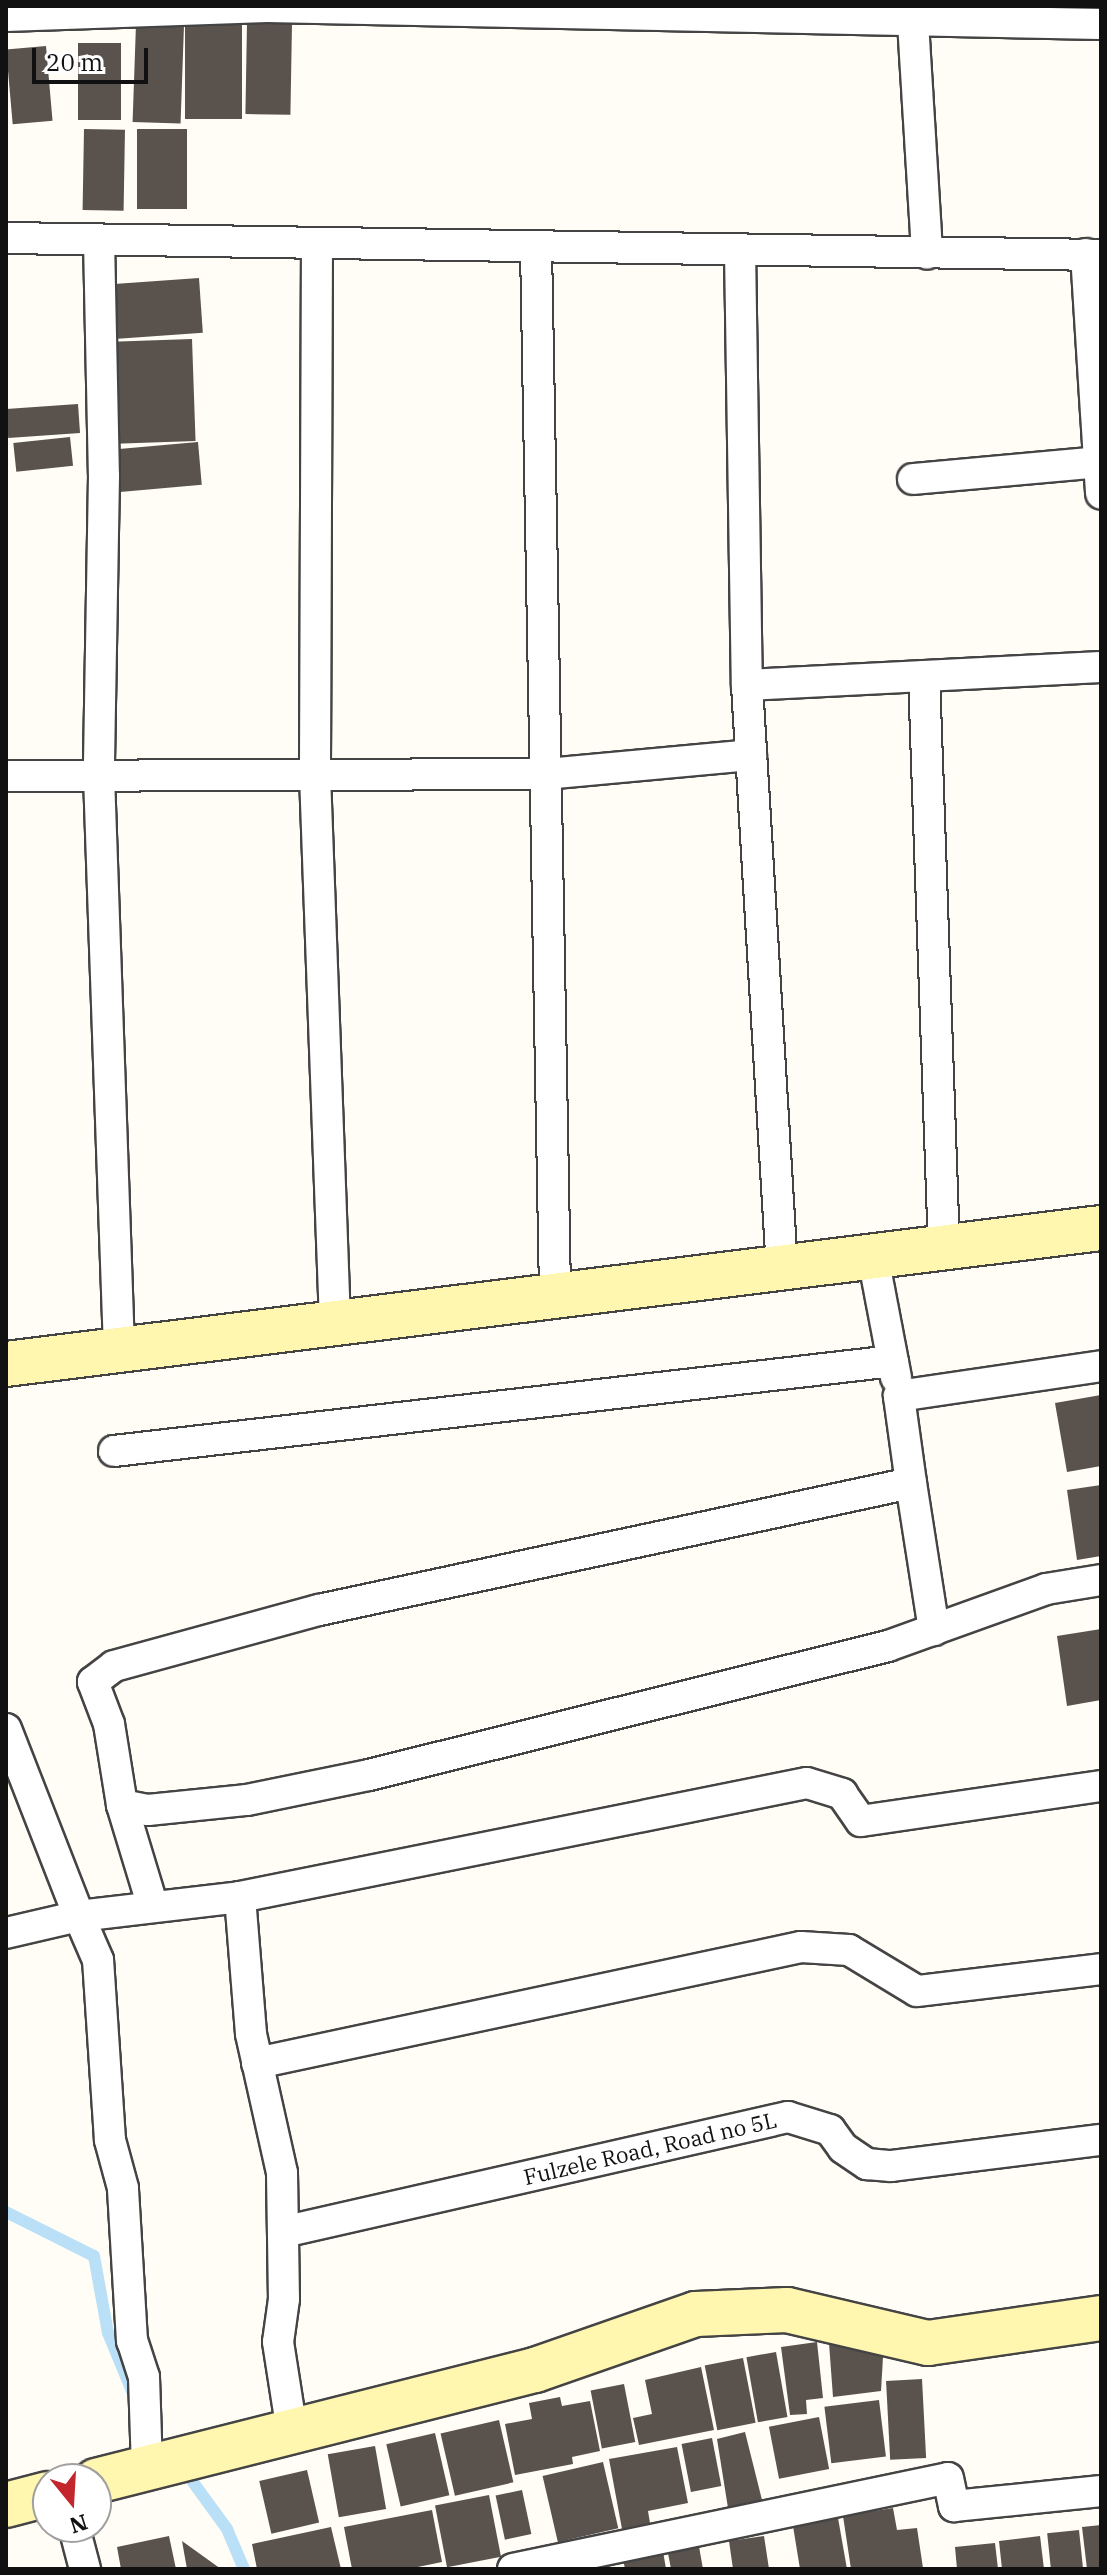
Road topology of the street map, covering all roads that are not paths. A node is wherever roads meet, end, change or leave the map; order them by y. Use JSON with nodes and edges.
{"nodes":[{"id":1,"x":912,"y":13,"type":"edge"},
{"id":2,"x":6,"y":16,"type":"edge"},
{"id":3,"x":1101,"y":24,"type":"edge"},
{"id":4,"x":6,"y":238,"type":"edge"},
{"id":5,"x":99,"y":240,"type":"junction"},
{"id":6,"x":317,"y":243,"type":"junction"},
{"id":7,"x":536,"y":246,"type":"junction"},
{"id":8,"x":740,"y":250,"type":"junction"},
{"id":9,"x":927,"y":254,"type":"junction"},
{"id":10,"x":1093,"y":254,"type":"edge"},
{"id":11,"x":1099,"y":462,"type":"junction"},
{"id":12,"x":913,"y":479,"type":"dead end"},
{"id":13,"x":1101,"y":494,"type":"edge"},
{"id":14,"x":1101,"y":667,"type":"edge"},
{"id":15,"x":924,"y":676,"type":"junction"},
{"id":16,"x":747,"y":685,"type":"junction"},
{"id":17,"x":751,"y":755,"type":"junction"},
{"id":18,"x":546,"y":774,"type":"junction"},
{"id":19,"x":315,"y":775,"type":"junction"},
{"id":20,"x":6,"y":776,"type":"edge"},
{"id":21,"x":99,"y":776,"type":"junction"},
{"id":22,"x":1101,"y":1228,"type":"edge"},
{"id":23,"x":944,"y":1248,"type":"junction"},
{"id":24,"x":873,"y":1257,"type":"junction"},
{"id":25,"x":782,"y":1269,"type":"junction"},
{"id":26,"x":555,"y":1297,"type":"junction"},
{"id":27,"x":335,"y":1324,"type":"junction"},
{"id":28,"x":119,"y":1350,"type":"junction"},
{"id":29,"x":893,"y":1361,"type":"junction"},
{"id":30,"x":6,"y":1364,"type":"edge"},
{"id":31,"x":1101,"y":1366,"type":"edge"},
{"id":32,"x":899,"y":1396,"type":"junction"},
{"id":33,"x":114,"y":1451,"type":"dead end"},
{"id":34,"x":911,"y":1483,"type":"junction"},
{"id":35,"x":1101,"y":1580,"type":"edge"},
{"id":36,"x":934,"y":1630,"type":"junction"},
{"id":37,"x":6,"y":1729,"type":"edge"},
{"id":38,"x":1101,"y":1786,"type":"edge"},
{"id":39,"x":122,"y":1805,"type":"junction"},
{"id":40,"x":240,"y":1897,"type":"junction"},
{"id":41,"x":153,"y":1907,"type":"junction"},
{"id":42,"x":79,"y":1916,"type":"junction"},
{"id":43,"x":6,"y":1933,"type":"edge"},
{"id":44,"x":1101,"y":1969,"type":"edge"},
{"id":45,"x":257,"y":2063,"type":"junction"},
{"id":46,"x":1101,"y":2140,"type":"edge"},
{"id":47,"x":283,"y":2232,"type":"junction"},
{"id":48,"x":1101,"y":2318,"type":"edge"},
{"id":49,"x":292,"y":2431,"type":"junction"},
{"id":50,"x":162,"y":2457,"type":"junction"},
{"id":51,"x":112,"y":2475,"type":"edge"},
{"id":52,"x":1101,"y":2491,"type":"edge"},
{"id":53,"x":32,"y":2498,"type":"edge"},
{"id":54,"x":6,"y":2505,"type":"edge"},
{"id":55,"x":78,"y":2543,"type":"edge"},
{"id":56,"x":85,"y":2569,"type":"edge"},
{"id":57,"x":513,"y":2569,"type":"edge"}],
"edges":[{"from":1,"to":2,"type":"street"},
{"from":1,"to":3,"type":"street"},
{"from":1,"to":9,"type":"street"},
{"from":4,"to":5,"type":"street"},
{"from":5,"to":6,"type":"street"},
{"from":5,"to":21,"type":"street"},
{"from":6,"to":7,"type":"street"},
{"from":6,"to":19,"type":"street"},
{"from":7,"to":8,"type":"street"},
{"from":7,"to":18,"type":"street"},
{"from":8,"to":9,"type":"street"},
{"from":8,"to":16,"type":"street"},
{"from":9,"to":10,"type":"street"},
{"from":10,"to":11,"type":"street"},
{"from":11,"to":12,"type":"street"},
{"from":11,"to":13,"type":"street"},
{"from":14,"to":15,"type":"street"},
{"from":15,"to":16,"type":"street"},
{"from":15,"to":23,"type":"street"},
{"from":16,"to":17,"type":"street"},
{"from":17,"to":18,"type":"street"},
{"from":17,"to":25,"type":"street"},
{"from":18,"to":19,"type":"street"},
{"from":18,"to":26,"type":"street"},
{"from":19,"to":21,"type":"street"},
{"from":19,"to":27,"type":"street"},
{"from":20,"to":21,"type":"street"},
{"from":21,"to":28,"type":"street"},
{"from":22,"to":23,"type":"street"},
{"from":23,"to":24,"type":"street"},
{"from":24,"to":25,"type":"street"},
{"from":24,"to":29,"type":"street"},
{"from":25,"to":26,"type":"street"},
{"from":26,"to":27,"type":"street"},
{"from":27,"to":28,"type":"street"},
{"from":28,"to":30,"type":"street"},
{"from":29,"to":32,"type":"street"},
{"from":29,"to":33,"type":"street"},
{"from":31,"to":32,"type":"street"},
{"from":32,"to":34,"type":"street"},
{"from":34,"to":36,"type":"street"},
{"from":34,"to":39,"type":"street"},
{"from":35,"to":36,"type":"street"},
{"from":36,"to":39,"type":"street"},
{"from":37,"to":42,"type":"street"},
{"from":38,"to":40,"type":"street"},
{"from":39,"to":41,"type":"street"},
{"from":40,"to":41,"type":"street"},
{"from":40,"to":45,"type":"street"},
{"from":41,"to":42,"type":"street"},
{"from":42,"to":43,"type":"street"},
{"from":42,"to":50,"type":"street"},
{"from":44,"to":45,"type":"street"},
{"from":45,"to":47,"type":"street"},
{"from":46,"to":47,"type":"street","name":"Fulzele Road, Road no 5L"},
{"from":47,"to":49,"type":"street"},
{"from":48,"to":49,"type":"street"},
{"from":49,"to":50,"type":"street"},
{"from":50,"to":51,"type":"street"},
{"from":52,"to":57,"type":"street"},
{"from":53,"to":54,"type":"street"},
{"from":55,"to":56,"type":"street"}]}
